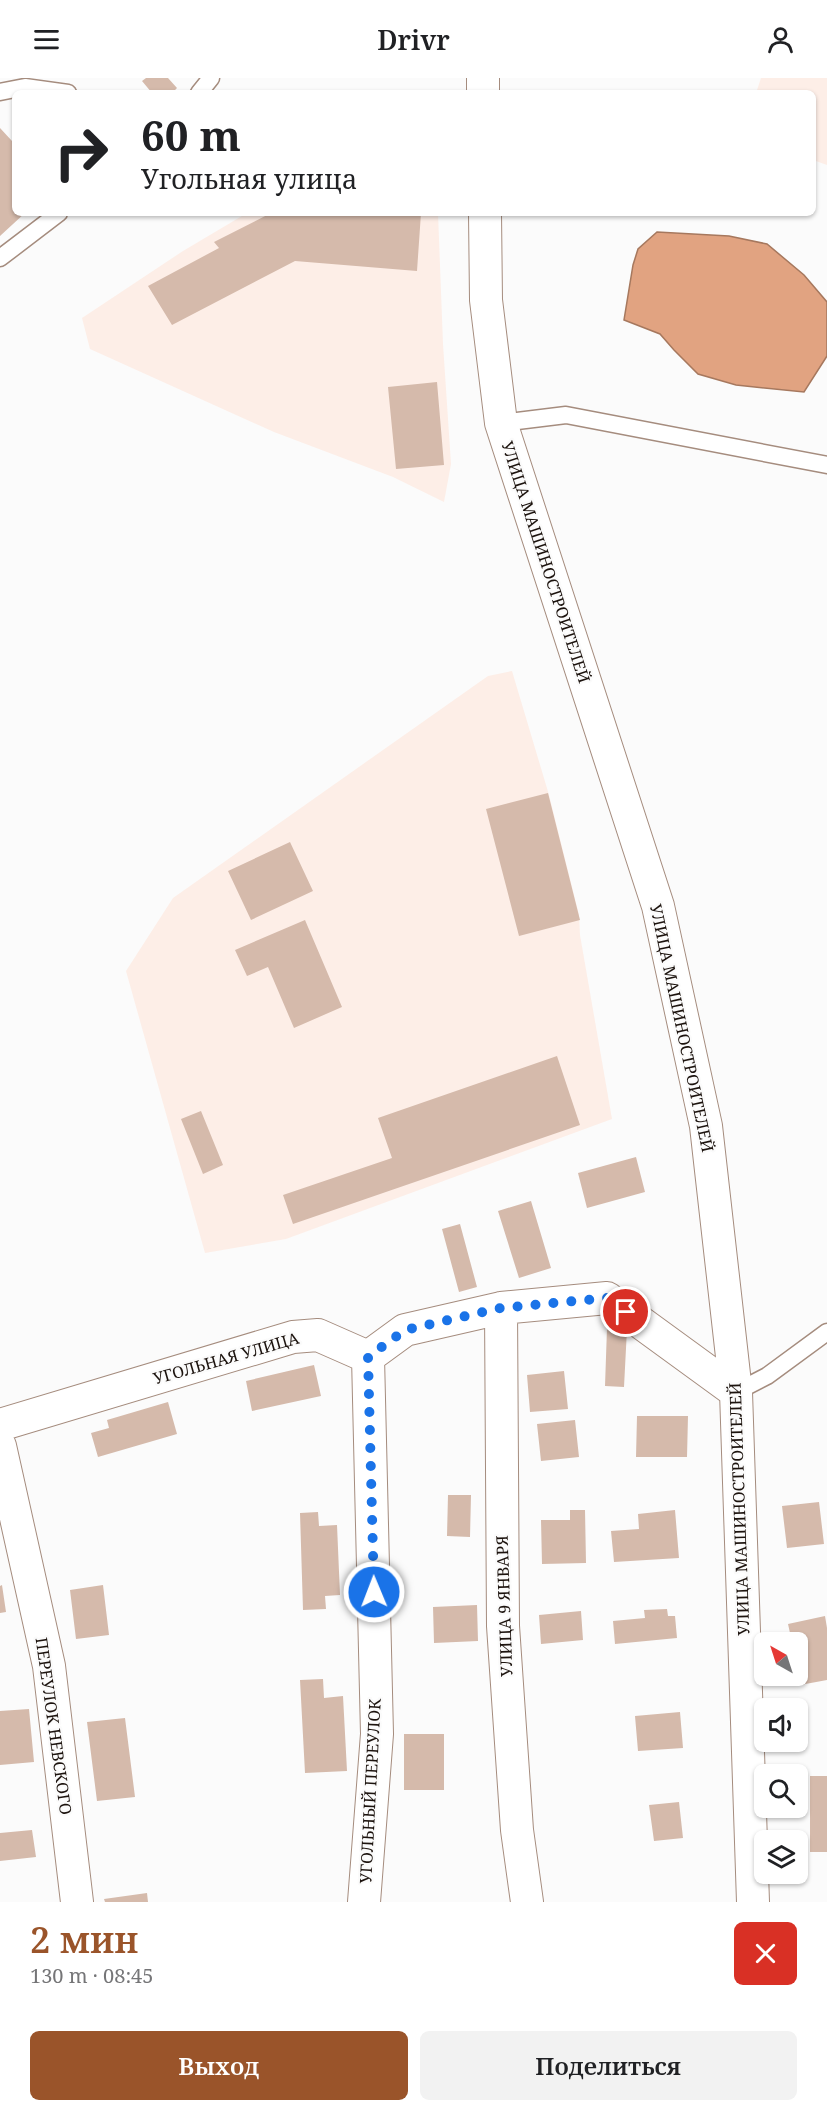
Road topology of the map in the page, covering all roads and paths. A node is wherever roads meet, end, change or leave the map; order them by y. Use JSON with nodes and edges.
{"nodes":[{"id":1,"x":46,"y":90,"type":"edge"},
{"id":2,"x":0,"y":92,"type":"edge"},
{"id":3,"x":55,"y":216,"type":"edge"},
{"id":4,"x":485,"y":216,"type":"edge"},
{"id":5,"x":0,"y":258,"type":"edge"},
{"id":6,"x":501,"y":423,"type":"junction"},
{"id":7,"x":827,"y":465,"type":"edge"},
{"id":8,"x":501,"y":1308,"type":"junction"},
{"id":9,"x":827,"y":1332,"type":"edge"},
{"id":10,"x":368,"y":1357,"type":"junction"},
{"id":11,"x":736,"y":1392,"type":"junction"},
{"id":12,"x":0,"y":1425,"type":"edge"},
{"id":13,"x":0,"y":1446,"type":"edge"},
{"id":14,"x":78,"y":1902,"type":"edge"},
{"id":15,"x":364,"y":1902,"type":"edge"},
{"id":16,"x":527,"y":1902,"type":"edge"},
{"id":17,"x":753,"y":1902,"type":"edge"}],
"edges":[{"from":1,"to":2,"type":"lane"},
{"from":3,"to":5,"type":"lane"},
{"from":4,"to":6,"type":"street","name":"УЛИЦА МАШИНОСТРОИТЕЛЕЙ"},
{"from":6,"to":7,"type":"lane"},
{"from":6,"to":11,"type":"street","name":"УЛИЦА МАШИНОСТРОИТЕЛЕЙ"},
{"from":8,"to":10,"type":"street"},
{"from":8,"to":11,"type":"street"},
{"from":8,"to":16,"type":"street","name":"УЛИЦА 9 ЯНВАРЯ"},
{"from":9,"to":11,"type":"lane"},
{"from":10,"to":12,"type":"street","name":"УГОЛЬНАЯ УЛИЦА"},
{"from":10,"to":15,"type":"street","name":"УГОЛЬНЫЙ ПЕРЕУЛОК"},
{"from":11,"to":17,"type":"street","name":"УЛИЦА МАШИНОСТРОИТЕЛЕЙ"},
{"from":13,"to":14,"type":"street","name":"ПЕРЕУЛОК НЕВСКОГО"}]}
